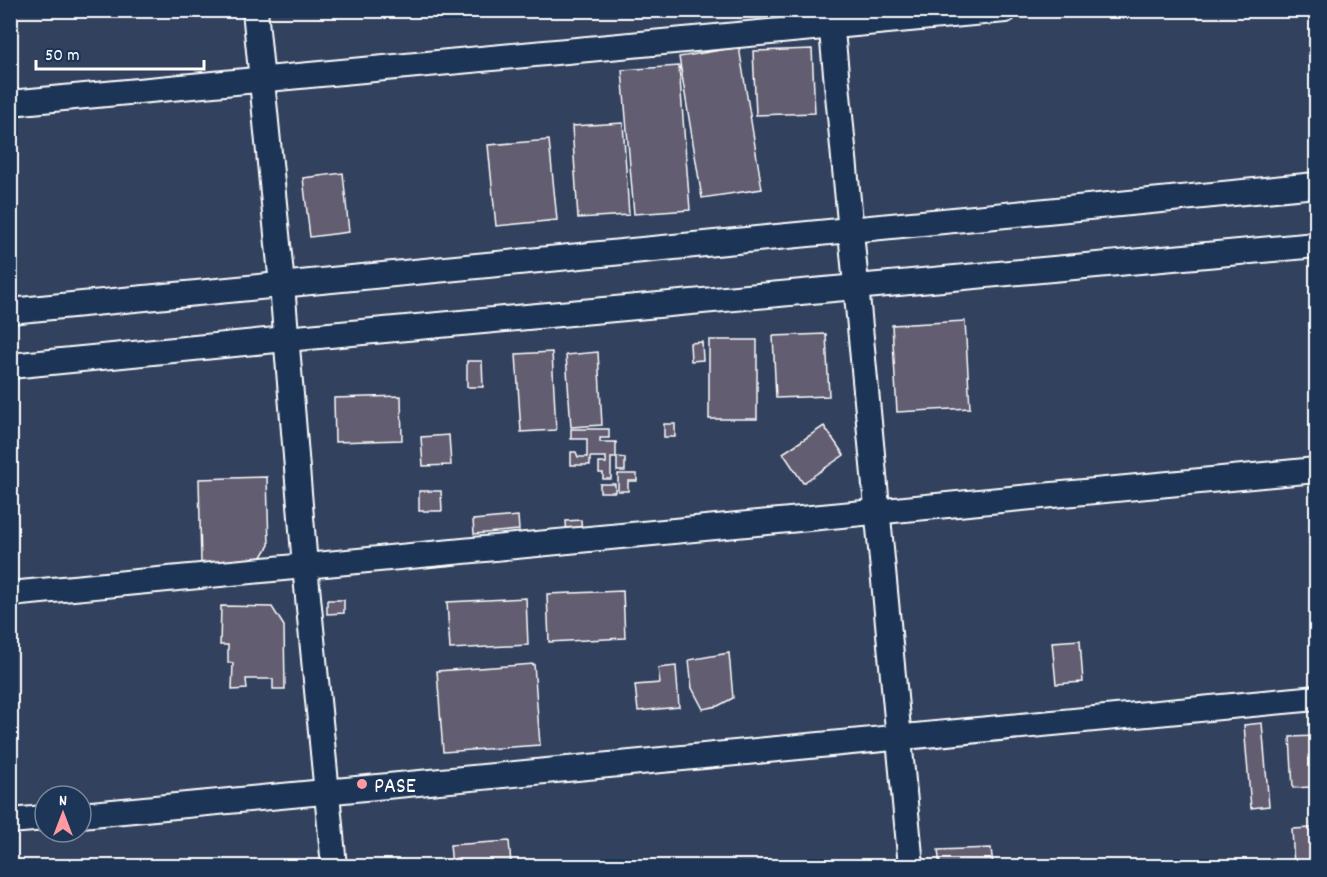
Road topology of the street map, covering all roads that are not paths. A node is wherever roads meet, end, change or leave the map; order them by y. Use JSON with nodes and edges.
{"nodes":[{"id":1,"x":255,"y":10,"type":"edge"},
{"id":2,"x":1005,"y":10,"type":"edge"},
{"id":3,"x":831,"y":19,"type":"edge"},
{"id":4,"x":262,"y":80,"type":"junction"},
{"id":5,"x":10,"y":103,"type":"edge"},
{"id":6,"x":1317,"y":185,"type":"edge"},
{"id":7,"x":851,"y":230,"type":"junction"},
{"id":8,"x":1317,"y":245,"type":"edge"},
{"id":9,"x":282,"y":285,"type":"junction"},
{"id":10,"x":856,"y":287,"type":"junction"},
{"id":11,"x":10,"y":311,"type":"edge"},
{"id":12,"x":286,"y":339,"type":"junction"},
{"id":13,"x":10,"y":366,"type":"edge"},
{"id":14,"x":1317,"y":470,"type":"edge"},
{"id":15,"x":877,"y":512,"type":"junction"},
{"id":16,"x":305,"y":566,"type":"junction"},
{"id":17,"x":10,"y":594,"type":"edge"},
{"id":18,"x":1317,"y":698,"type":"edge"},
{"id":19,"x":899,"y":737,"type":"junction"},
{"id":20,"x":326,"y":792,"type":"junction"},
{"id":21,"x":93,"y":814,"type":"edge"},
{"id":22,"x":33,"y":819,"type":"edge"},
{"id":23,"x":10,"y":821,"type":"edge"},
{"id":24,"x":334,"y":867,"type":"edge"},
{"id":25,"x":911,"y":867,"type":"edge"}],
"edges":[{"from":1,"to":4,"type":"street"},
{"from":2,"to":3,"type":"street"},
{"from":3,"to":4,"type":"street"},
{"from":3,"to":7,"type":"street"},
{"from":4,"to":5,"type":"street"},
{"from":4,"to":9,"type":"street"},
{"from":6,"to":7,"type":"street"},
{"from":7,"to":9,"type":"street"},
{"from":7,"to":10,"type":"street"},
{"from":8,"to":10,"type":"street"},
{"from":9,"to":11,"type":"street"},
{"from":9,"to":12,"type":"street"},
{"from":10,"to":12,"type":"street"},
{"from":10,"to":15,"type":"street"},
{"from":12,"to":13,"type":"street"},
{"from":12,"to":16,"type":"street"},
{"from":14,"to":15,"type":"street"},
{"from":15,"to":16,"type":"street"},
{"from":15,"to":19,"type":"street"},
{"from":16,"to":17,"type":"street"},
{"from":16,"to":20,"type":"street"},
{"from":18,"to":19,"type":"street"},
{"from":19,"to":20,"type":"street"},
{"from":19,"to":25,"type":"street"},
{"from":20,"to":21,"type":"street"},
{"from":20,"to":24,"type":"street"},
{"from":22,"to":23,"type":"street"}]}
